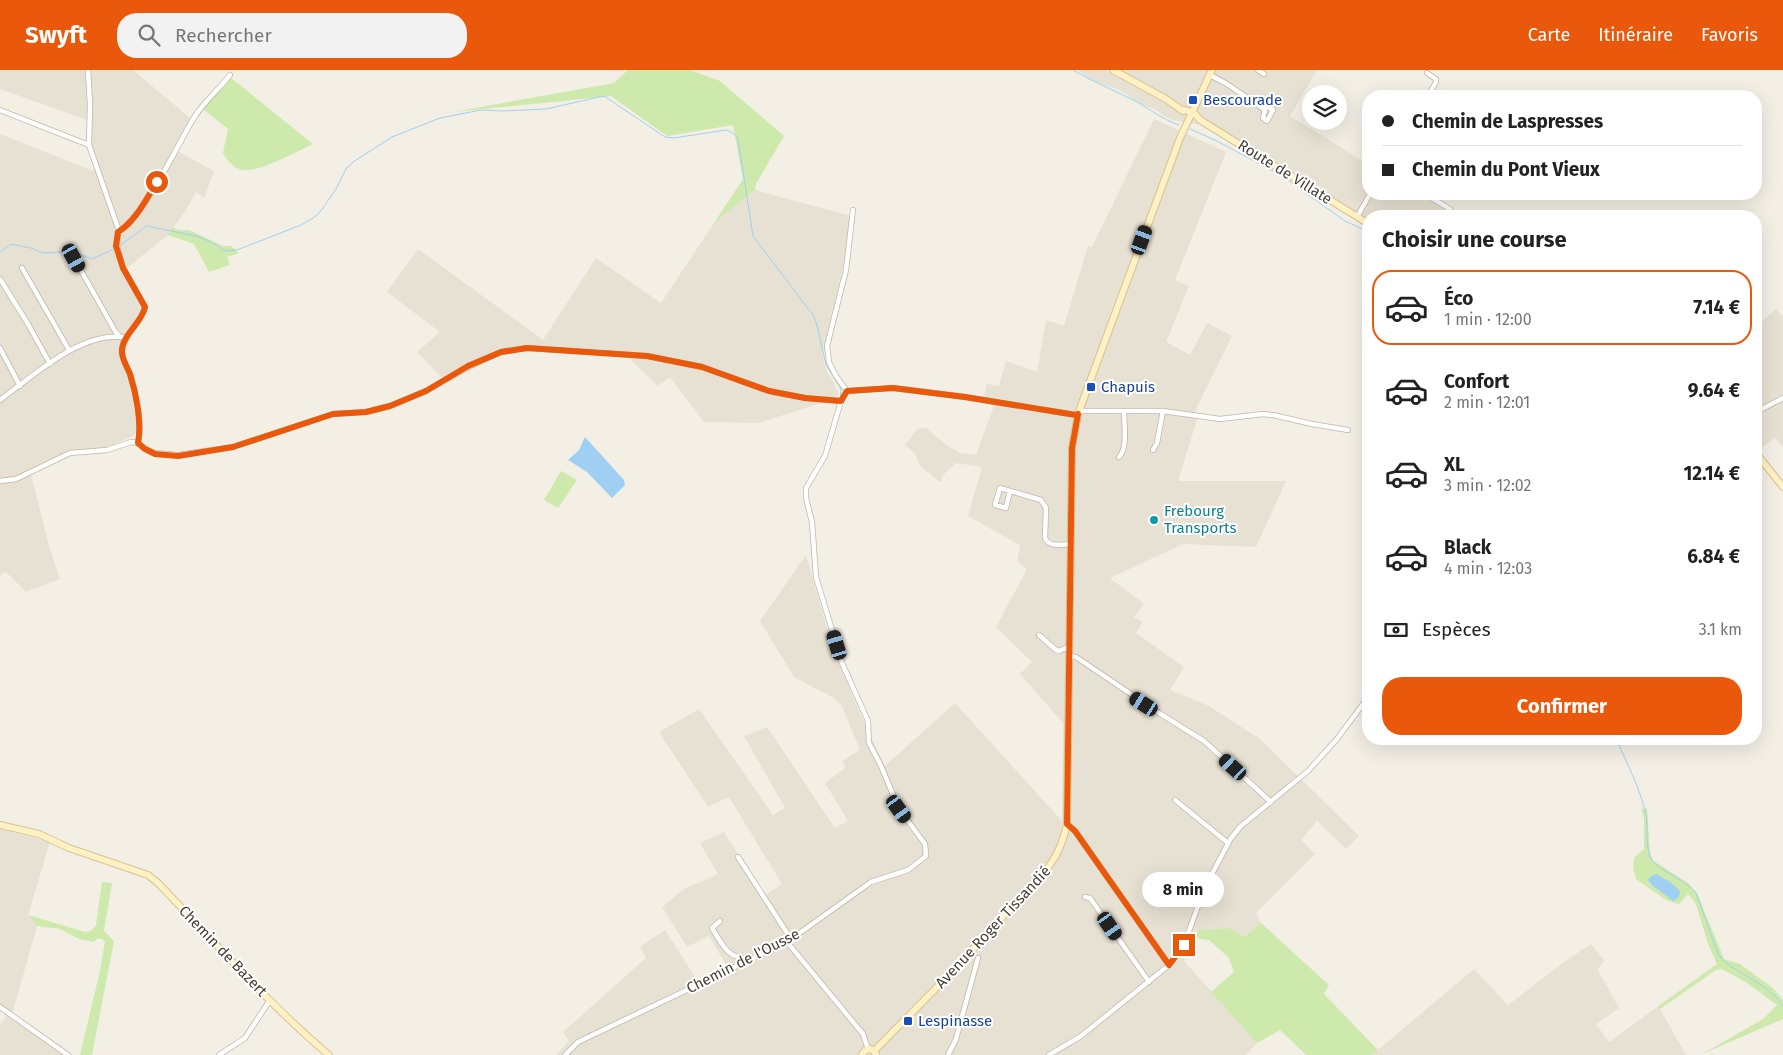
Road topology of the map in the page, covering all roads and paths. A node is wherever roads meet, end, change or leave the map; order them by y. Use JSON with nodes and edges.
{"nodes":[{"id":1,"x":88,"y":70,"type":"edge"},
{"id":2,"x":1113,"y":70,"type":"edge"},
{"id":3,"x":1258,"y":70,"type":"edge"},
{"id":4,"x":1211,"y":72,"type":"edge"},
{"id":5,"x":1427,"y":73,"type":"dead end"},
{"id":6,"x":1264,"y":74,"type":"dead end"},
{"id":7,"x":230,"y":75,"type":"dead end"},
{"id":8,"x":1431,"y":90,"type":"edge"},
{"id":9,"x":1264,"y":109,"type":"dead end"},
{"id":10,"x":0,"y":110,"type":"edge"},
{"id":11,"x":1190,"y":115,"type":"junction"},
{"id":12,"x":89,"y":145,"type":"junction"},
{"id":13,"x":1367,"y":200,"type":"edge"},
{"id":14,"x":1435,"y":200,"type":"edge"},
{"id":15,"x":853,"y":210,"type":"dead end"},
{"id":16,"x":1450,"y":210,"type":"edge"},
{"id":17,"x":1357,"y":217,"type":"junction"},
{"id":18,"x":1362,"y":220,"type":"edge"},
{"id":19,"x":118,"y":233,"type":"junction"},
{"id":20,"x":74,"y":258,"type":"dead end"},
{"id":21,"x":22,"y":268,"type":"dead end"},
{"id":22,"x":0,"y":279,"type":"edge"},
{"id":23,"x":119,"y":336,"type":"junction"},
{"id":24,"x":127,"y":338,"type":"junction"},
{"id":25,"x":0,"y":348,"type":"edge"},
{"id":26,"x":70,"y":350,"type":"junction"},
{"id":27,"x":50,"y":364,"type":"junction"},
{"id":28,"x":20,"y":386,"type":"junction"},
{"id":29,"x":847,"y":391,"type":"junction"},
{"id":30,"x":1783,"y":398,"type":"edge"},
{"id":31,"x":0,"y":400,"type":"edge"},
{"id":32,"x":841,"y":401,"type":"junction"},
{"id":33,"x":1762,"y":409,"type":"edge"},
{"id":34,"x":1162,"y":411,"type":"junction"},
{"id":35,"x":1124,"y":412,"type":"junction"},
{"id":36,"x":1078,"y":414,"type":"junction"},
{"id":37,"x":1348,"y":430,"type":"dead end"},
{"id":38,"x":138,"y":443,"type":"junction"},
{"id":39,"x":1153,"y":450,"type":"dead end"},
{"id":40,"x":1119,"y":457,"type":"dead end"},
{"id":41,"x":1762,"y":460,"type":"edge"},
{"id":42,"x":0,"y":481,"type":"edge"},
{"id":43,"x":1783,"y":486,"type":"edge"},
{"id":44,"x":1010,"y":491,"type":"junction"},
{"id":45,"x":1071,"y":544,"type":"junction"},
{"id":46,"x":1039,"y":635,"type":"dead end"},
{"id":47,"x":1070,"y":646,"type":"junction"},
{"id":48,"x":1070,"y":656,"type":"junction"},
{"id":49,"x":1362,"y":705,"type":"edge"},
{"id":50,"x":1175,"y":800,"type":"dead end"},
{"id":51,"x":1271,"y":802,"type":"junction"},
{"id":52,"x":1067,"y":824,"type":"junction"},
{"id":53,"x":0,"y":826,"type":"edge"},
{"id":54,"x":1228,"y":843,"type":"junction"},
{"id":55,"x":738,"y":857,"type":"dead end"},
{"id":56,"x":1086,"y":897,"type":"dead end"},
{"id":57,"x":720,"y":921,"type":"dead end"},
{"id":58,"x":789,"y":941,"type":"junction"},
{"id":59,"x":978,"y":958,"type":"dead end"},
{"id":60,"x":752,"y":959,"type":"junction"},
{"id":61,"x":1169,"y":965,"type":"junction"},
{"id":62,"x":1149,"y":982,"type":"junction"},
{"id":63,"x":270,"y":1000,"type":"junction"},
{"id":64,"x":0,"y":1007,"type":"edge"},
{"id":65,"x":873,"y":1052,"type":"edge"},
{"id":66,"x":68,"y":1055,"type":"edge"},
{"id":67,"x":219,"y":1055,"type":"edge"},
{"id":68,"x":329,"y":1055,"type":"edge"},
{"id":69,"x":565,"y":1055,"type":"edge"},
{"id":70,"x":862,"y":1055,"type":"edge"},
{"id":71,"x":948,"y":1055,"type":"edge"},
{"id":72,"x":1048,"y":1055,"type":"edge"}],
"edges":[{"from":1,"to":12,"type":"street"},
{"from":2,"to":11,"type":"main road"},
{"from":3,"to":6,"type":"street"},
{"from":4,"to":9,"type":"street"},
{"from":4,"to":11,"type":"main road","name":"Avenue Roger Tissandié"},
{"from":5,"to":8,"type":"street"},
{"from":7,"to":19,"type":"street"},
{"from":10,"to":12,"type":"street"},
{"from":11,"to":17,"type":"main road","name":"Route de Villate"},
{"from":11,"to":36,"type":"main road","name":"Avenue Roger Tissandié"},
{"from":12,"to":19,"type":"street"},
{"from":13,"to":17,"type":"street"},
{"from":14,"to":16,"type":"street"},
{"from":15,"to":29,"type":"street"},
{"from":17,"to":18,"type":"main road","name":"Route de Villate"},
{"from":19,"to":24,"type":"street"},
{"from":20,"to":23,"type":"street"},
{"from":21,"to":26,"type":"street"},
{"from":22,"to":27,"type":"street"},
{"from":23,"to":24,"type":"street"},
{"from":23,"to":26,"type":"street"},
{"from":24,"to":38,"type":"street"},
{"from":25,"to":28,"type":"street"},
{"from":26,"to":27,"type":"street"},
{"from":27,"to":28,"type":"street"},
{"from":28,"to":31,"type":"street"},
{"from":29,"to":32,"type":"street","name":"Chemin de l'Ousse"},
{"from":29,"to":36,"type":"street"},
{"from":30,"to":33,"type":"street"},
{"from":32,"to":38,"type":"street"},
{"from":32,"to":58,"type":"street","name":"Chemin de l'Ousse"},
{"from":34,"to":35,"type":"street"},
{"from":34,"to":37,"type":"street"},
{"from":34,"to":39,"type":"street"},
{"from":35,"to":36,"type":"street"},
{"from":35,"to":40,"type":"street"},
{"from":36,"to":45,"type":"main road","name":"Avenue Roger Tissandié"},
{"from":38,"to":42,"type":"street"},
{"from":41,"to":43,"type":"main road"},
{"from":44,"to":44,"type":"street"},
{"from":44,"to":45,"type":"street"},
{"from":45,"to":47,"type":"main road","name":"Avenue Roger Tissandié"},
{"from":46,"to":47,"type":"street"},
{"from":47,"to":48,"type":"main road","name":"Avenue Roger Tissandié"},
{"from":48,"to":51,"type":"street"},
{"from":48,"to":52,"type":"main road","name":"Avenue Roger Tissandié"},
{"from":49,"to":51,"type":"street"},
{"from":50,"to":54,"type":"street"},
{"from":51,"to":54,"type":"street"},
{"from":52,"to":61,"type":"street"},
{"from":52,"to":65,"type":"main road","name":"Avenue Roger Tissandié"},
{"from":53,"to":63,"type":"main road","name":"Chemin de Bazert"},
{"from":54,"to":61,"type":"street"},
{"from":55,"to":58,"type":"street"},
{"from":56,"to":62,"type":"street"},
{"from":57,"to":60,"type":"street"},
{"from":58,"to":60,"type":"street","name":"Chemin de l'Ousse"},
{"from":58,"to":65,"type":"street"},
{"from":59,"to":71,"type":"street"},
{"from":60,"to":69,"type":"street","name":"Chemin de l'Ousse"},
{"from":61,"to":62,"type":"street"},
{"from":62,"to":72,"type":"street"},
{"from":63,"to":67,"type":"street"},
{"from":63,"to":68,"type":"main road","name":"Chemin de Bazert"},
{"from":64,"to":66,"type":"street"},
{"from":65,"to":70,"type":"main road","name":"Avenue Roger Tissandié"}]}
